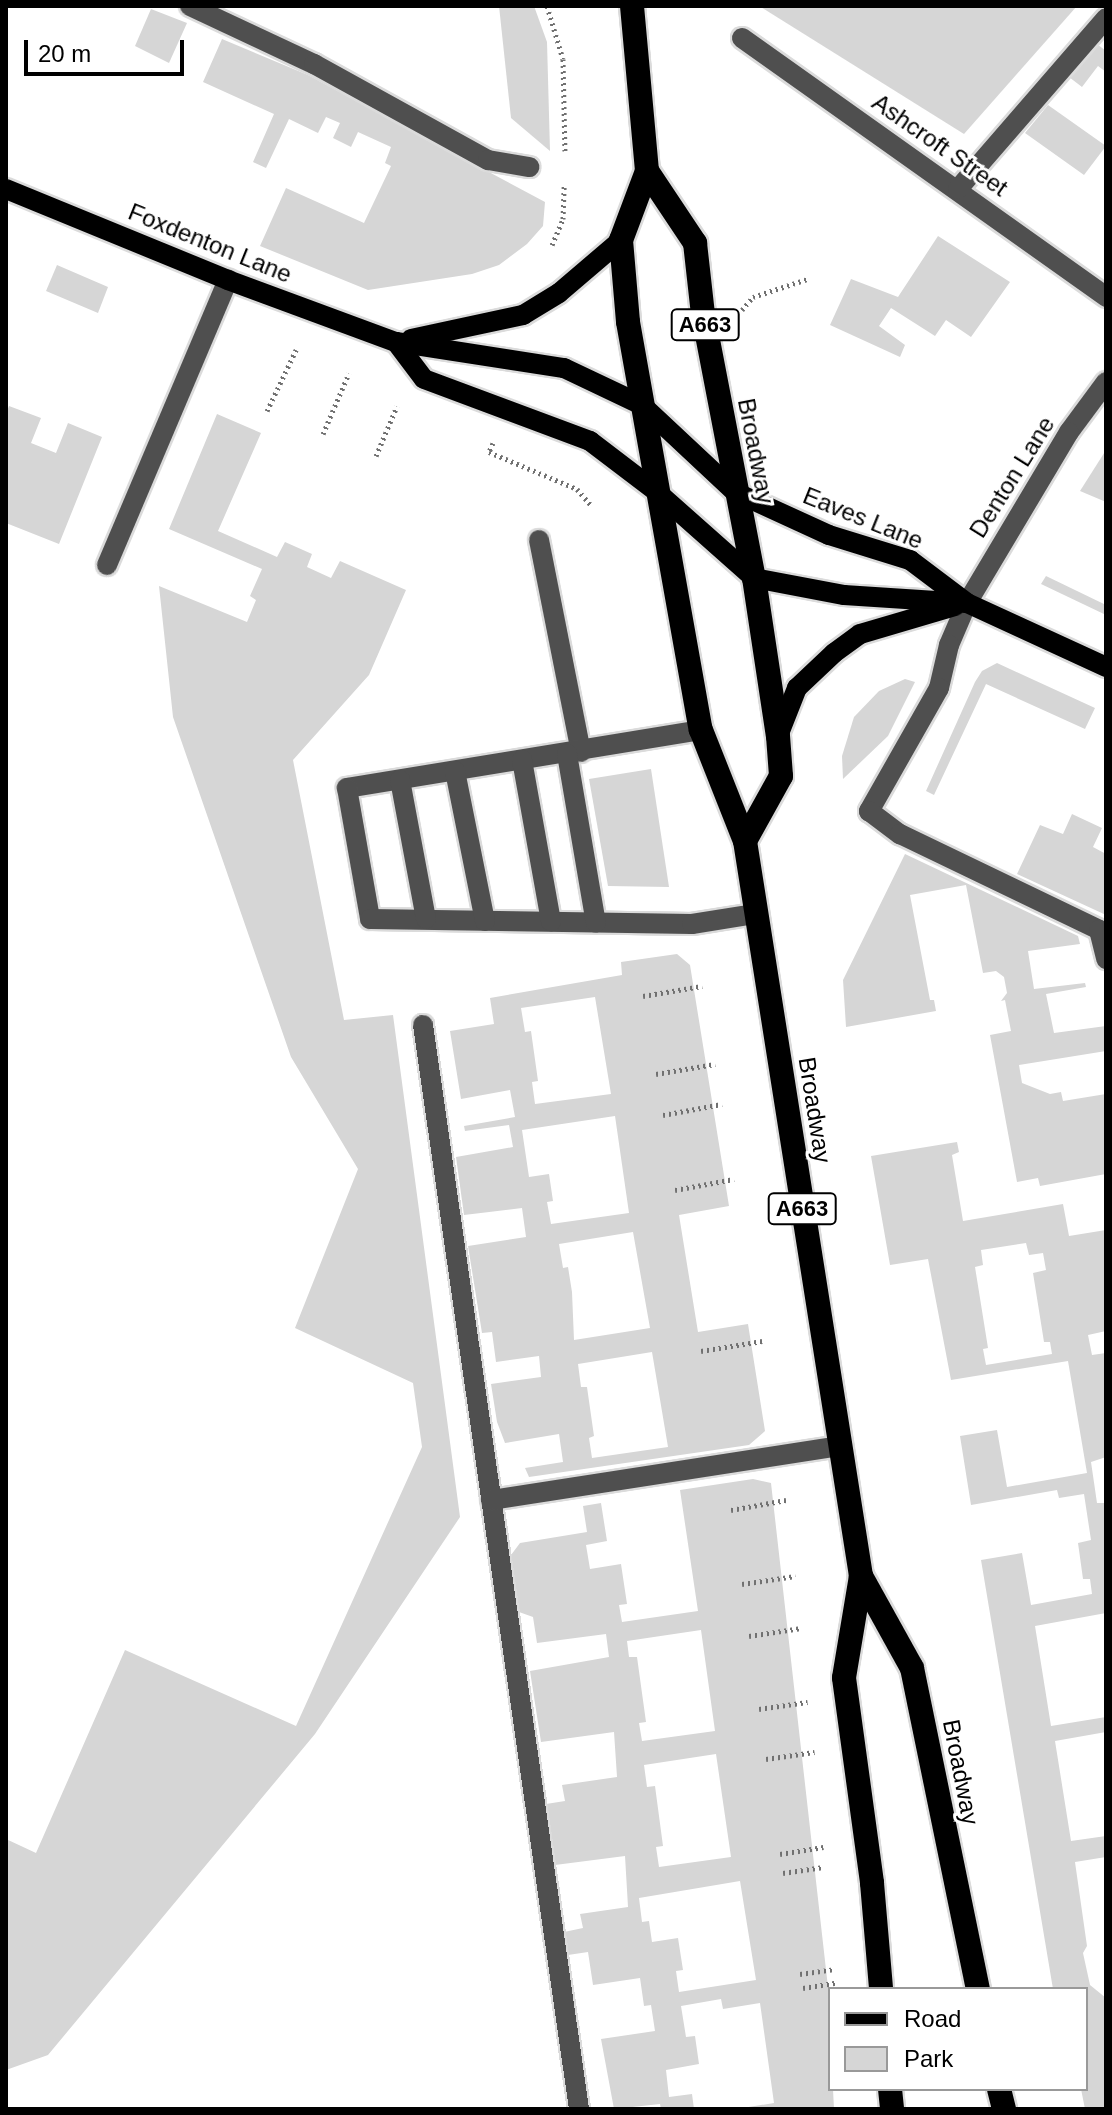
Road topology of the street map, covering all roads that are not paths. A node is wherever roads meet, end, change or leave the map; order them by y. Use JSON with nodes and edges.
{"nodes":[{"id":1,"x":190,"y":6,"type":"edge"},
{"id":2,"x":632,"y":6,"type":"edge"},
{"id":3,"x":1106,"y":18,"type":"edge"},
{"id":4,"x":742,"y":38,"type":"dead end"},
{"id":5,"x":529,"y":167,"type":"dead end"},
{"id":6,"x":647,"y":171,"type":"junction"},
{"id":7,"x":6,"y":189,"type":"edge"},
{"id":8,"x":958,"y":189,"type":"junction"},
{"id":9,"x":621,"y":240,"type":"junction"},
{"id":10,"x":228,"y":280,"type":"junction"},
{"id":11,"x":1106,"y":297,"type":"edge"},
{"id":12,"x":396,"y":342,"type":"junction"},
{"id":13,"x":1106,"y":382,"type":"edge"},
{"id":14,"x":642,"y":405,"type":"junction"},
{"id":15,"x":657,"y":492,"type":"junction"},
{"id":16,"x":735,"y":492,"type":"junction"},
{"id":17,"x":539,"y":540,"type":"dead end"},
{"id":18,"x":107,"y":565,"type":"dead end"},
{"id":19,"x":754,"y":578,"type":"junction"},
{"id":20,"x":967,"y":603,"type":"junction"},
{"id":21,"x":1106,"y":667,"type":"edge"},
{"id":22,"x":701,"y":730,"type":"junction"},
{"id":23,"x":778,"y":736,"type":"junction"},
{"id":24,"x":574,"y":753,"type":"junction"},
{"id":25,"x":522,"y":760,"type":"junction"},
{"id":26,"x":455,"y":771,"type":"junction"},
{"id":27,"x":400,"y":780,"type":"junction"},
{"id":28,"x":745,"y":841,"type":"junction"},
{"id":29,"x":755,"y":914,"type":"junction"},
{"id":30,"x":426,"y":919,"type":"junction"},
{"id":31,"x":485,"y":921,"type":"junction"},
{"id":32,"x":551,"y":921,"type":"junction"},
{"id":33,"x":596,"y":923,"type":"junction"},
{"id":34,"x":1102,"y":932,"type":"edge"},
{"id":35,"x":1106,"y":959,"type":"edge"},
{"id":36,"x":423,"y":1025,"type":"dead end"},
{"id":37,"x":839,"y":1446,"type":"junction"},
{"id":38,"x":491,"y":1500,"type":"junction"},
{"id":39,"x":861,"y":1576,"type":"junction"},
{"id":40,"x":881,"y":1987,"type":"edge"},
{"id":41,"x":978,"y":1987,"type":"edge"},
{"id":42,"x":579,"y":2109,"type":"edge"}],
"edges":[{"from":1,"to":5,"type":"street"},
{"from":2,"to":6,"type":"highway","name":"Broadway","number":"A663"},
{"from":3,"to":8,"type":"street"},
{"from":4,"to":8,"type":"street","name":"Ashcroft Street"},
{"from":6,"to":9,"type":"highway","name":"Broadway","number":"A663"},
{"from":6,"to":16,"type":"highway","name":"Broadway","number":"A663"},
{"from":7,"to":10,"type":"main road","name":"Foxdenton Lane"},
{"from":8,"to":11,"type":"street","name":"Ashcroft Street"},
{"from":9,"to":12,"type":"main road"},
{"from":9,"to":14,"type":"highway","name":"Broadway","number":"A663"},
{"from":10,"to":12,"type":"main road","name":"Foxdenton Lane"},
{"from":10,"to":18,"type":"street"},
{"from":12,"to":14,"type":"main road","name":"Foxdenton Lane"},
{"from":12,"to":15,"type":"main road"},
{"from":13,"to":20,"type":"street","name":"Denton Lane"},
{"from":14,"to":15,"type":"highway","name":"Broadway","number":"A663"},
{"from":14,"to":16,"type":"main road","name":"Eaves Lane"},
{"from":15,"to":19,"type":"main road"},
{"from":15,"to":22,"type":"highway","name":"Broadway","number":"A663"},
{"from":16,"to":19,"type":"highway","name":"Broadway","number":"A663"},
{"from":16,"to":20,"type":"main road","name":"Eaves Lane"},
{"from":17,"to":24,"type":"street"},
{"from":19,"to":20,"type":"main road","name":"Eaves Lane"},
{"from":19,"to":23,"type":"highway","name":"Broadway","number":"A663"},
{"from":20,"to":21,"type":"main road","name":"Eaves Lane"},
{"from":20,"to":23,"type":"main road"},
{"from":20,"to":34,"type":"street","name":"Denton Lane"},
{"from":22,"to":24,"type":"street"},
{"from":22,"to":28,"type":"highway","name":"Broadway","number":"A663"},
{"from":23,"to":28,"type":"highway","name":"Broadway","number":"A663"},
{"from":24,"to":25,"type":"street"},
{"from":24,"to":33,"type":"street"},
{"from":25,"to":26,"type":"street"},
{"from":25,"to":32,"type":"street"},
{"from":26,"to":27,"type":"street"},
{"from":26,"to":31,"type":"street"},
{"from":27,"to":30,"type":"street"},
{"from":27,"to":30,"type":"street"},
{"from":28,"to":29,"type":"highway","name":"Broadway","number":"A663"},
{"from":29,"to":33,"type":"street"},
{"from":29,"to":37,"type":"highway","name":"Broadway","number":"A663"},
{"from":30,"to":31,"type":"street"},
{"from":31,"to":32,"type":"street"},
{"from":32,"to":33,"type":"street"},
{"from":34,"to":35,"type":"street"},
{"from":36,"to":38,"type":"street"},
{"from":37,"to":38,"type":"street"},
{"from":37,"to":39,"type":"highway","name":"Broadway","number":"A663"},
{"from":38,"to":42,"type":"street"},
{"from":39,"to":40,"type":"highway","name":"Broadway","number":"A663"},
{"from":39,"to":41,"type":"highway","name":"Broadway","number":"A663"}]}
